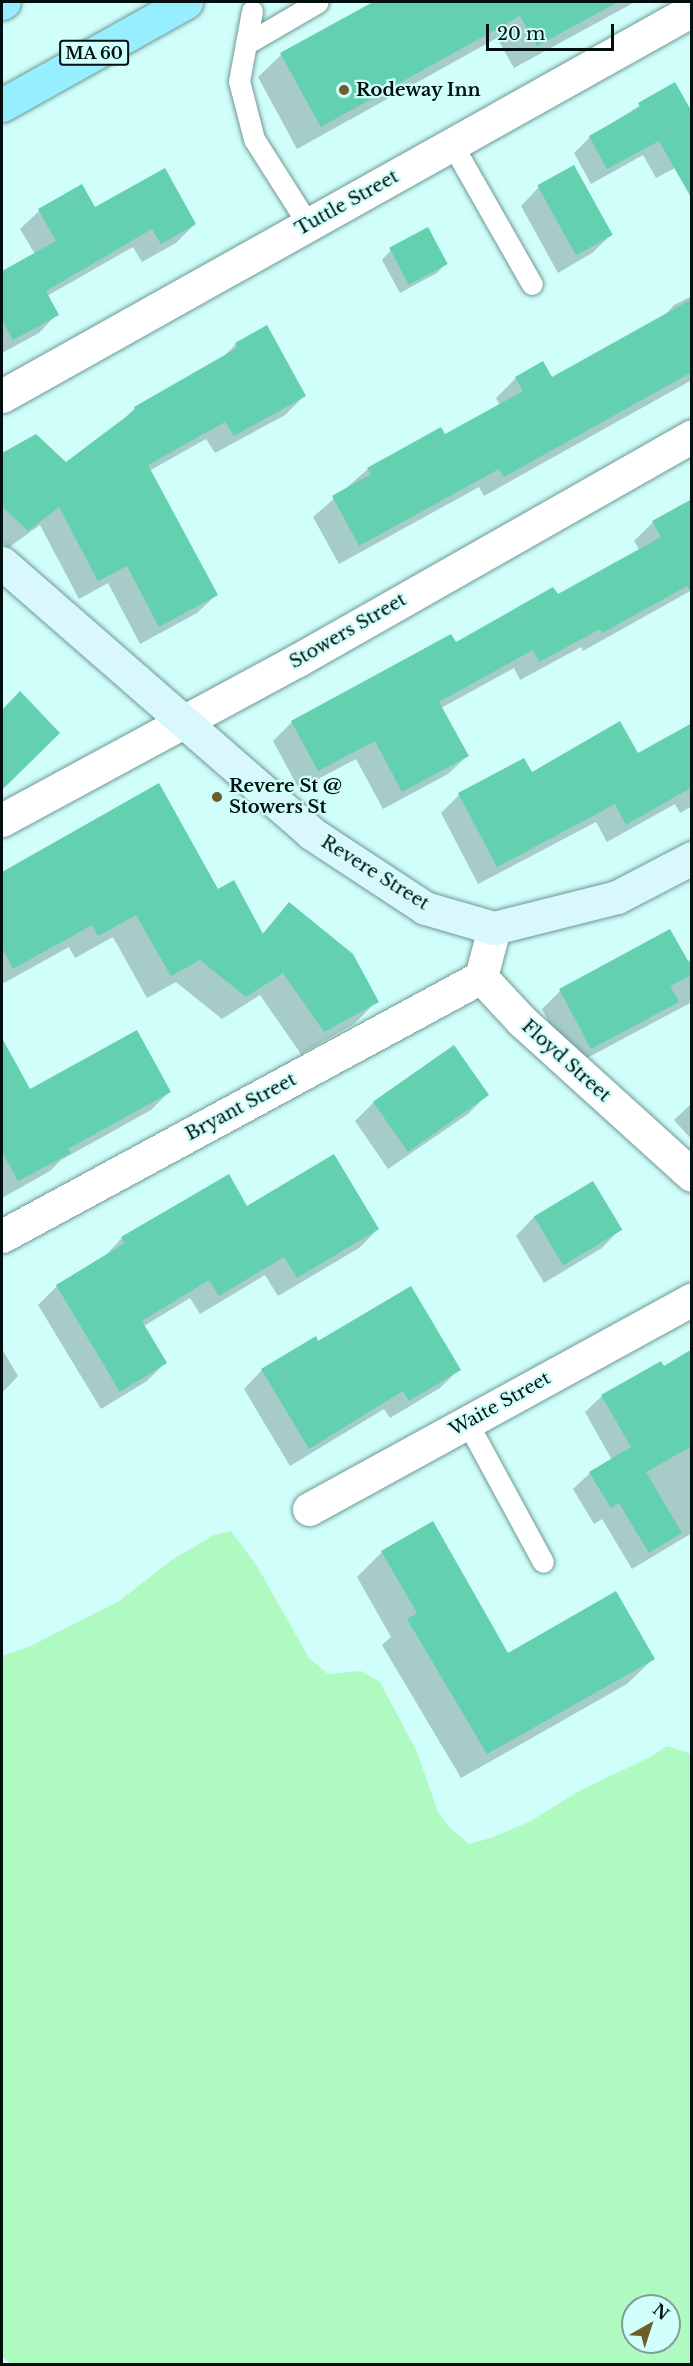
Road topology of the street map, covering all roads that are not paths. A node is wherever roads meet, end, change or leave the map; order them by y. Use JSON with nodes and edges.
{"nodes":[{"id":1,"x":186,"y":2,"type":"edge"},
{"id":2,"x":318,"y":2,"type":"edge"},
{"id":3,"x":692,"y":10,"type":"edge"},
{"id":4,"x":252,"y":11,"type":"dead end"},
{"id":5,"x":246,"y":44,"type":"junction"},
{"id":6,"x":2,"y":105,"type":"edge"},
{"id":7,"x":452,"y":144,"type":"junction"},
{"id":8,"x":308,"y":225,"type":"junction"},
{"id":9,"x":532,"y":284,"type":"dead end"},
{"id":10,"x":2,"y":396,"type":"edge"},
{"id":11,"x":692,"y":436,"type":"edge"},
{"id":12,"x":2,"y":563,"type":"edge"},
{"id":13,"x":184,"y":722,"type":"junction"},
{"id":14,"x":2,"y":820,"type":"edge"},
{"id":15,"x":692,"y":858,"type":"edge"},
{"id":16,"x":494,"y":928,"type":"junction"},
{"id":17,"x":481,"y":977,"type":"junction"},
{"id":18,"x":692,"y":1175,"type":"edge"},
{"id":19,"x":2,"y":1236,"type":"edge"},
{"id":20,"x":692,"y":1299,"type":"edge"},
{"id":21,"x":467,"y":1422,"type":"junction"},
{"id":22,"x":309,"y":1509,"type":"dead end"},
{"id":23,"x":543,"y":1562,"type":"dead end"}],
"edges":[{"from":1,"to":6,"type":"highway","number":"MA 60"},
{"from":2,"to":5,"type":"lane"},
{"from":3,"to":7,"type":"street","name":"Tuttle Street"},
{"from":4,"to":5,"type":"lane"},
{"from":5,"to":8,"type":"lane"},
{"from":7,"to":8,"type":"street","name":"Tuttle Street"},
{"from":7,"to":9,"type":"lane"},
{"from":8,"to":10,"type":"street","name":"Tuttle Street"},
{"from":11,"to":13,"type":"street","name":"Stowers Street"},
{"from":12,"to":13,"type":"main road","name":"Revere Street"},
{"from":13,"to":14,"type":"street","name":"Stowers Street"},
{"from":13,"to":16,"type":"main road","name":"Revere Street"},
{"from":15,"to":16,"type":"main road"},
{"from":16,"to":17,"type":"street"},
{"from":17,"to":18,"type":"street","name":"Floyd Street"},
{"from":17,"to":19,"type":"street","name":"Bryant Street"},
{"from":20,"to":21,"type":"street","name":"Waite Street"},
{"from":21,"to":22,"type":"street","name":"Waite Street"},
{"from":21,"to":23,"type":"lane"}]}
